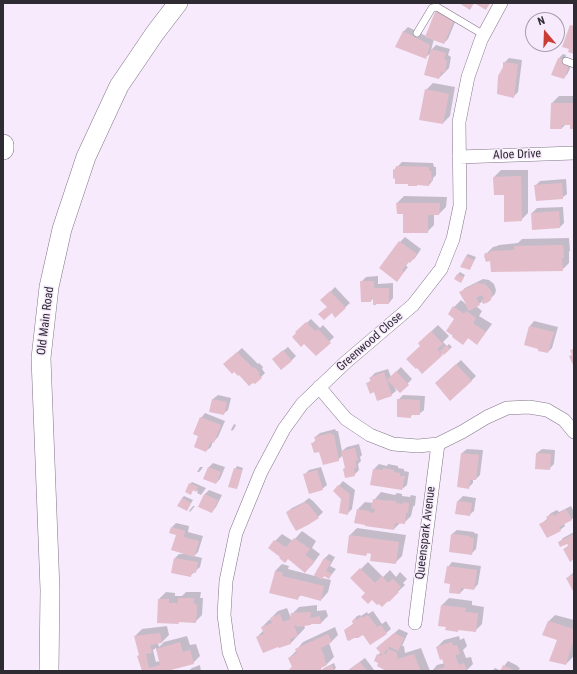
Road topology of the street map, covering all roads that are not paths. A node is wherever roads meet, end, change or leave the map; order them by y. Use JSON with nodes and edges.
{"nodes":[{"id":1,"x":178,"y":3,"type":"edge"},
{"id":2,"x":501,"y":3,"type":"edge"},
{"id":3,"x":417,"y":33,"type":"dead end"},
{"id":4,"x":484,"y":35,"type":"junction"},
{"id":5,"x":566,"y":60,"type":"dead end"},
{"id":6,"x":574,"y":64,"type":"edge"},
{"id":7,"x":3,"y":145,"type":"edge"},
{"id":8,"x":3,"y":149,"type":"edge"},
{"id":9,"x":574,"y":153,"type":"edge"},
{"id":10,"x":459,"y":157,"type":"junction"},
{"id":11,"x":319,"y":387,"type":"junction"},
{"id":12,"x":574,"y":432,"type":"edge"},
{"id":13,"x":438,"y":444,"type":"junction"},
{"id":14,"x":415,"y":623,"type":"dead end"},
{"id":15,"x":49,"y":671,"type":"edge"},
{"id":16,"x":236,"y":671,"type":"edge"}],
"edges":[{"from":1,"to":15,"type":"street","name":"Old Main Road"},
{"from":2,"to":4,"type":"street","name":"Greenwood Close"},
{"from":3,"to":4,"type":"lane"},
{"from":4,"to":10,"type":"street","name":"Greenwood Close"},
{"from":5,"to":6,"type":"lane"},
{"from":7,"to":8,"type":"main road"},
{"from":9,"to":10,"type":"street","name":"Aloe Drive"},
{"from":10,"to":11,"type":"street","name":"Greenwood Close"},
{"from":11,"to":13,"type":"street"},
{"from":11,"to":16,"type":"street","name":"Greenwood Close"},
{"from":12,"to":13,"type":"street"},
{"from":13,"to":14,"type":"street","name":"Queenspark Avenue"}]}
